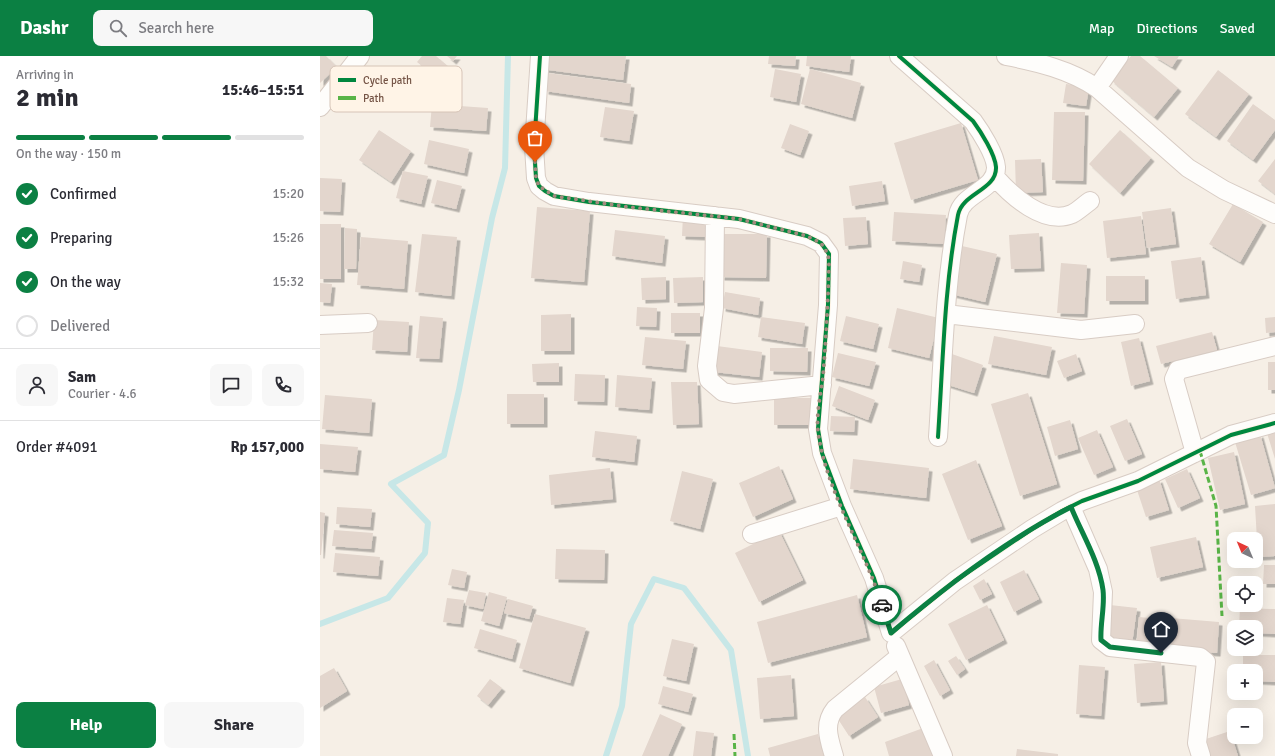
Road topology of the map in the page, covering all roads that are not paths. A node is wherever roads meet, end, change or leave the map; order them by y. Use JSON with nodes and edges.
{"nodes":[{"id":1,"x":360,"y":56,"type":"edge"},
{"id":2,"x":540,"y":56,"type":"edge"},
{"id":3,"x":899,"y":56,"type":"edge"},
{"id":4,"x":1006,"y":56,"type":"edge"},
{"id":5,"x":1119,"y":56,"type":"edge"},
{"id":6,"x":352,"y":66,"type":"edge"},
{"id":7,"x":1098,"y":88,"type":"junction"},
{"id":8,"x":330,"y":94,"type":"edge"},
{"id":9,"x":320,"y":107,"type":"edge"},
{"id":10,"x":995,"y":177,"type":"junction"},
{"id":11,"x":1090,"y":201,"type":"dead end"},
{"id":12,"x":1275,"y":214,"type":"edge"},
{"id":13,"x":715,"y":216,"type":"junction"},
{"id":14,"x":946,"y":314,"type":"junction"},
{"id":15,"x":368,"y":323,"type":"dead end"},
{"id":16,"x":1135,"y":324,"type":"dead end"},
{"id":17,"x":320,"y":325,"type":"edge"},
{"id":18,"x":1275,"y":346,"type":"edge"},
{"id":19,"x":822,"y":384,"type":"junction"},
{"id":20,"x":1275,"y":423,"type":"edge"},
{"id":21,"x":938,"y":437,"type":"dead end"},
{"id":22,"x":1195,"y":453,"type":"junction"},
{"id":23,"x":842,"y":506,"type":"junction"},
{"id":24,"x":1071,"y":507,"type":"junction"},
{"id":25,"x":752,"y":534,"type":"dead end"},
{"id":26,"x":891,"y":633,"type":"junction"},
{"id":27,"x":900,"y":656,"type":"junction"},
{"id":28,"x":834,"y":756,"type":"edge"},
{"id":29,"x":943,"y":756,"type":"edge"},
{"id":30,"x":1201,"y":756,"type":"edge"}],
"edges":[{"from":1,"to":6,"type":"street"},
{"from":2,"to":13,"type":"street"},
{"from":3,"to":10,"type":"street"},
{"from":4,"to":7,"type":"street"},
{"from":5,"to":7,"type":"street"},
{"from":7,"to":12,"type":"street"},
{"from":8,"to":9,"type":"street"},
{"from":10,"to":11,"type":"street"},
{"from":10,"to":14,"type":"street"},
{"from":13,"to":19,"type":"street"},
{"from":13,"to":19,"type":"street"},
{"from":14,"to":16,"type":"street"},
{"from":14,"to":21,"type":"street"},
{"from":15,"to":17,"type":"street"},
{"from":18,"to":22,"type":"street"},
{"from":19,"to":23,"type":"street"},
{"from":20,"to":22,"type":"street"},
{"from":22,"to":24,"type":"street"},
{"from":23,"to":25,"type":"street"},
{"from":23,"to":26,"type":"street"},
{"from":24,"to":26,"type":"street"},
{"from":24,"to":30,"type":"street"},
{"from":26,"to":27,"type":"street"},
{"from":27,"to":28,"type":"street"},
{"from":27,"to":29,"type":"street"}]}
